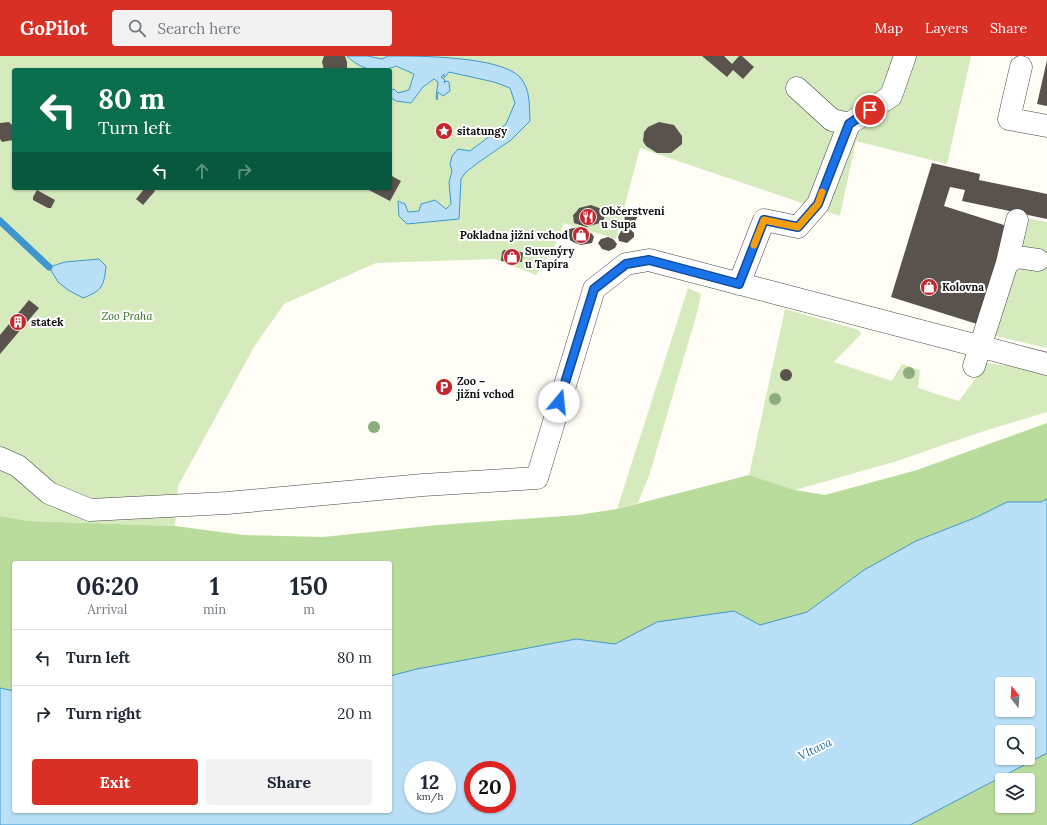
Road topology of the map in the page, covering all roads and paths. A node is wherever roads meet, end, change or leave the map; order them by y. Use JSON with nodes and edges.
{"nodes":[{"id":1,"x":905,"y":56,"type":"edge"},
{"id":2,"x":1021,"y":68,"type":"dead end"},
{"id":3,"x":797,"y":88,"type":"dead end"},
{"id":4,"x":849,"y":124,"type":"junction"},
{"id":5,"x":1047,"y":126,"type":"edge"},
{"id":6,"x":1017,"y":220,"type":"dead end"},
{"id":7,"x":1038,"y":260,"type":"dead end"},
{"id":8,"x":1007,"y":263,"type":"junction"},
{"id":9,"x":739,"y":284,"type":"junction"},
{"id":10,"x":977,"y":357,"type":"junction"},
{"id":11,"x":1047,"y":364,"type":"edge"},
{"id":12,"x":0,"y":458,"type":"edge"}],
"edges":[{"from":1,"to":4,"type":"lane"},
{"from":2,"to":5,"type":"lane"},
{"from":3,"to":4,"type":"lane"},
{"from":4,"to":9,"type":"lane"},
{"from":6,"to":8,"type":"lane"},
{"from":7,"to":8,"type":"lane"},
{"from":8,"to":10,"type":"lane"},
{"from":9,"to":10,"type":"lane"},
{"from":9,"to":12,"type":"lane"},
{"from":10,"to":11,"type":"lane"}]}
